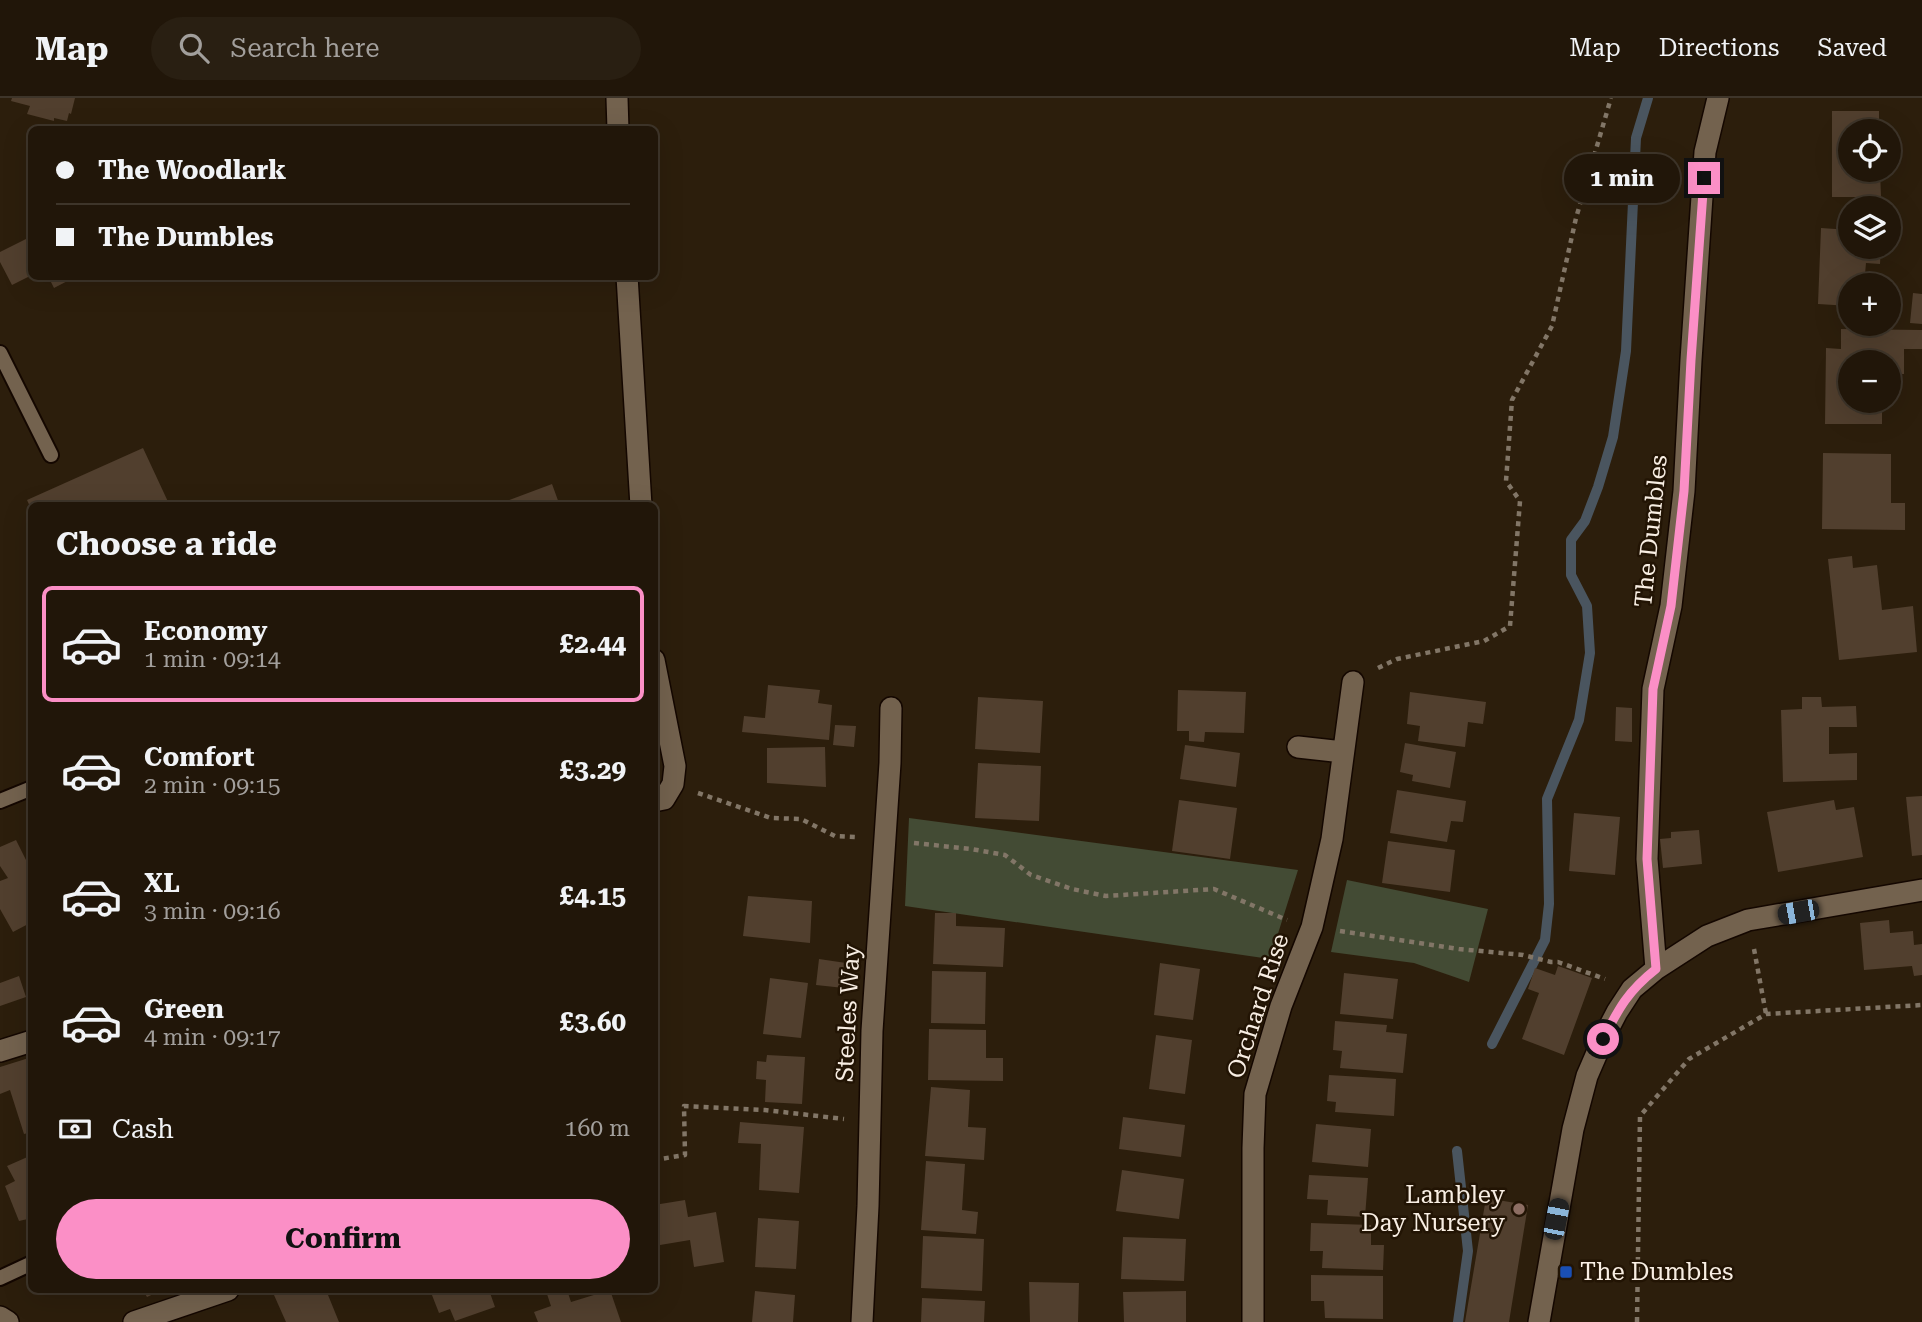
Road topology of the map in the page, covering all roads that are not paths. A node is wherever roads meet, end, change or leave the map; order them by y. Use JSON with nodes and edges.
{"nodes":[{"id":1,"x":617,"y":98,"type":"edge"},
{"id":2,"x":1718,"y":98,"type":"edge"},
{"id":3,"x":618,"y":126,"type":"edge"},
{"id":4,"x":627,"y":280,"type":"edge"},
{"id":5,"x":0,"y":353,"type":"edge"},
{"id":6,"x":51,"y":455,"type":"dead end"},
{"id":7,"x":641,"y":502,"type":"edge"},
{"id":8,"x":658,"y":680,"type":"edge"},
{"id":9,"x":1353,"y":682,"type":"road end"},
{"id":10,"x":891,"y":708,"type":"dead end"},
{"id":11,"x":1298,"y":747,"type":"dead end"},
{"id":12,"x":1343,"y":752,"type":"junction"},
{"id":13,"x":28,"y":790,"type":"edge"},
{"id":14,"x":658,"y":800,"type":"edge"},
{"id":15,"x":0,"y":801,"type":"edge"},
{"id":16,"x":1922,"y":890,"type":"edge"},
{"id":17,"x":1645,"y":978,"type":"junction"},
{"id":18,"x":28,"y":1042,"type":"edge"},
{"id":19,"x":0,"y":1051,"type":"edge"},
{"id":20,"x":28,"y":1265,"type":"edge"},
{"id":21,"x":0,"y":1278,"type":"edge"},
{"id":22,"x":219,"y":1293,"type":"edge"},
{"id":23,"x":0,"y":1317,"type":"edge"},
{"id":24,"x":8,"y":1322,"type":"edge"},
{"id":25,"x":134,"y":1322,"type":"edge"},
{"id":26,"x":862,"y":1322,"type":"edge"},
{"id":27,"x":1253,"y":1322,"type":"edge"},
{"id":28,"x":1539,"y":1322,"type":"edge"}],
"edges":[{"from":1,"to":3,"type":"street"},
{"from":2,"to":17,"type":"street","name":"The Dumbles"},
{"from":4,"to":7,"type":"street"},
{"from":5,"to":6,"type":"lane"},
{"from":8,"to":14,"type":"street"},
{"from":9,"to":12,"type":"street","name":"Orchard Rise"},
{"from":10,"to":26,"type":"street","name":"Steeles Way"},
{"from":11,"to":12,"type":"street"},
{"from":12,"to":27,"type":"street","name":"Orchard Rise"},
{"from":13,"to":15,"type":"lane"},
{"from":16,"to":17,"type":"street"},
{"from":17,"to":28,"type":"street"},
{"from":18,"to":19,"type":"street"},
{"from":20,"to":21,"type":"lane"},
{"from":22,"to":25,"type":"street"},
{"from":23,"to":24,"type":"street"}]}
